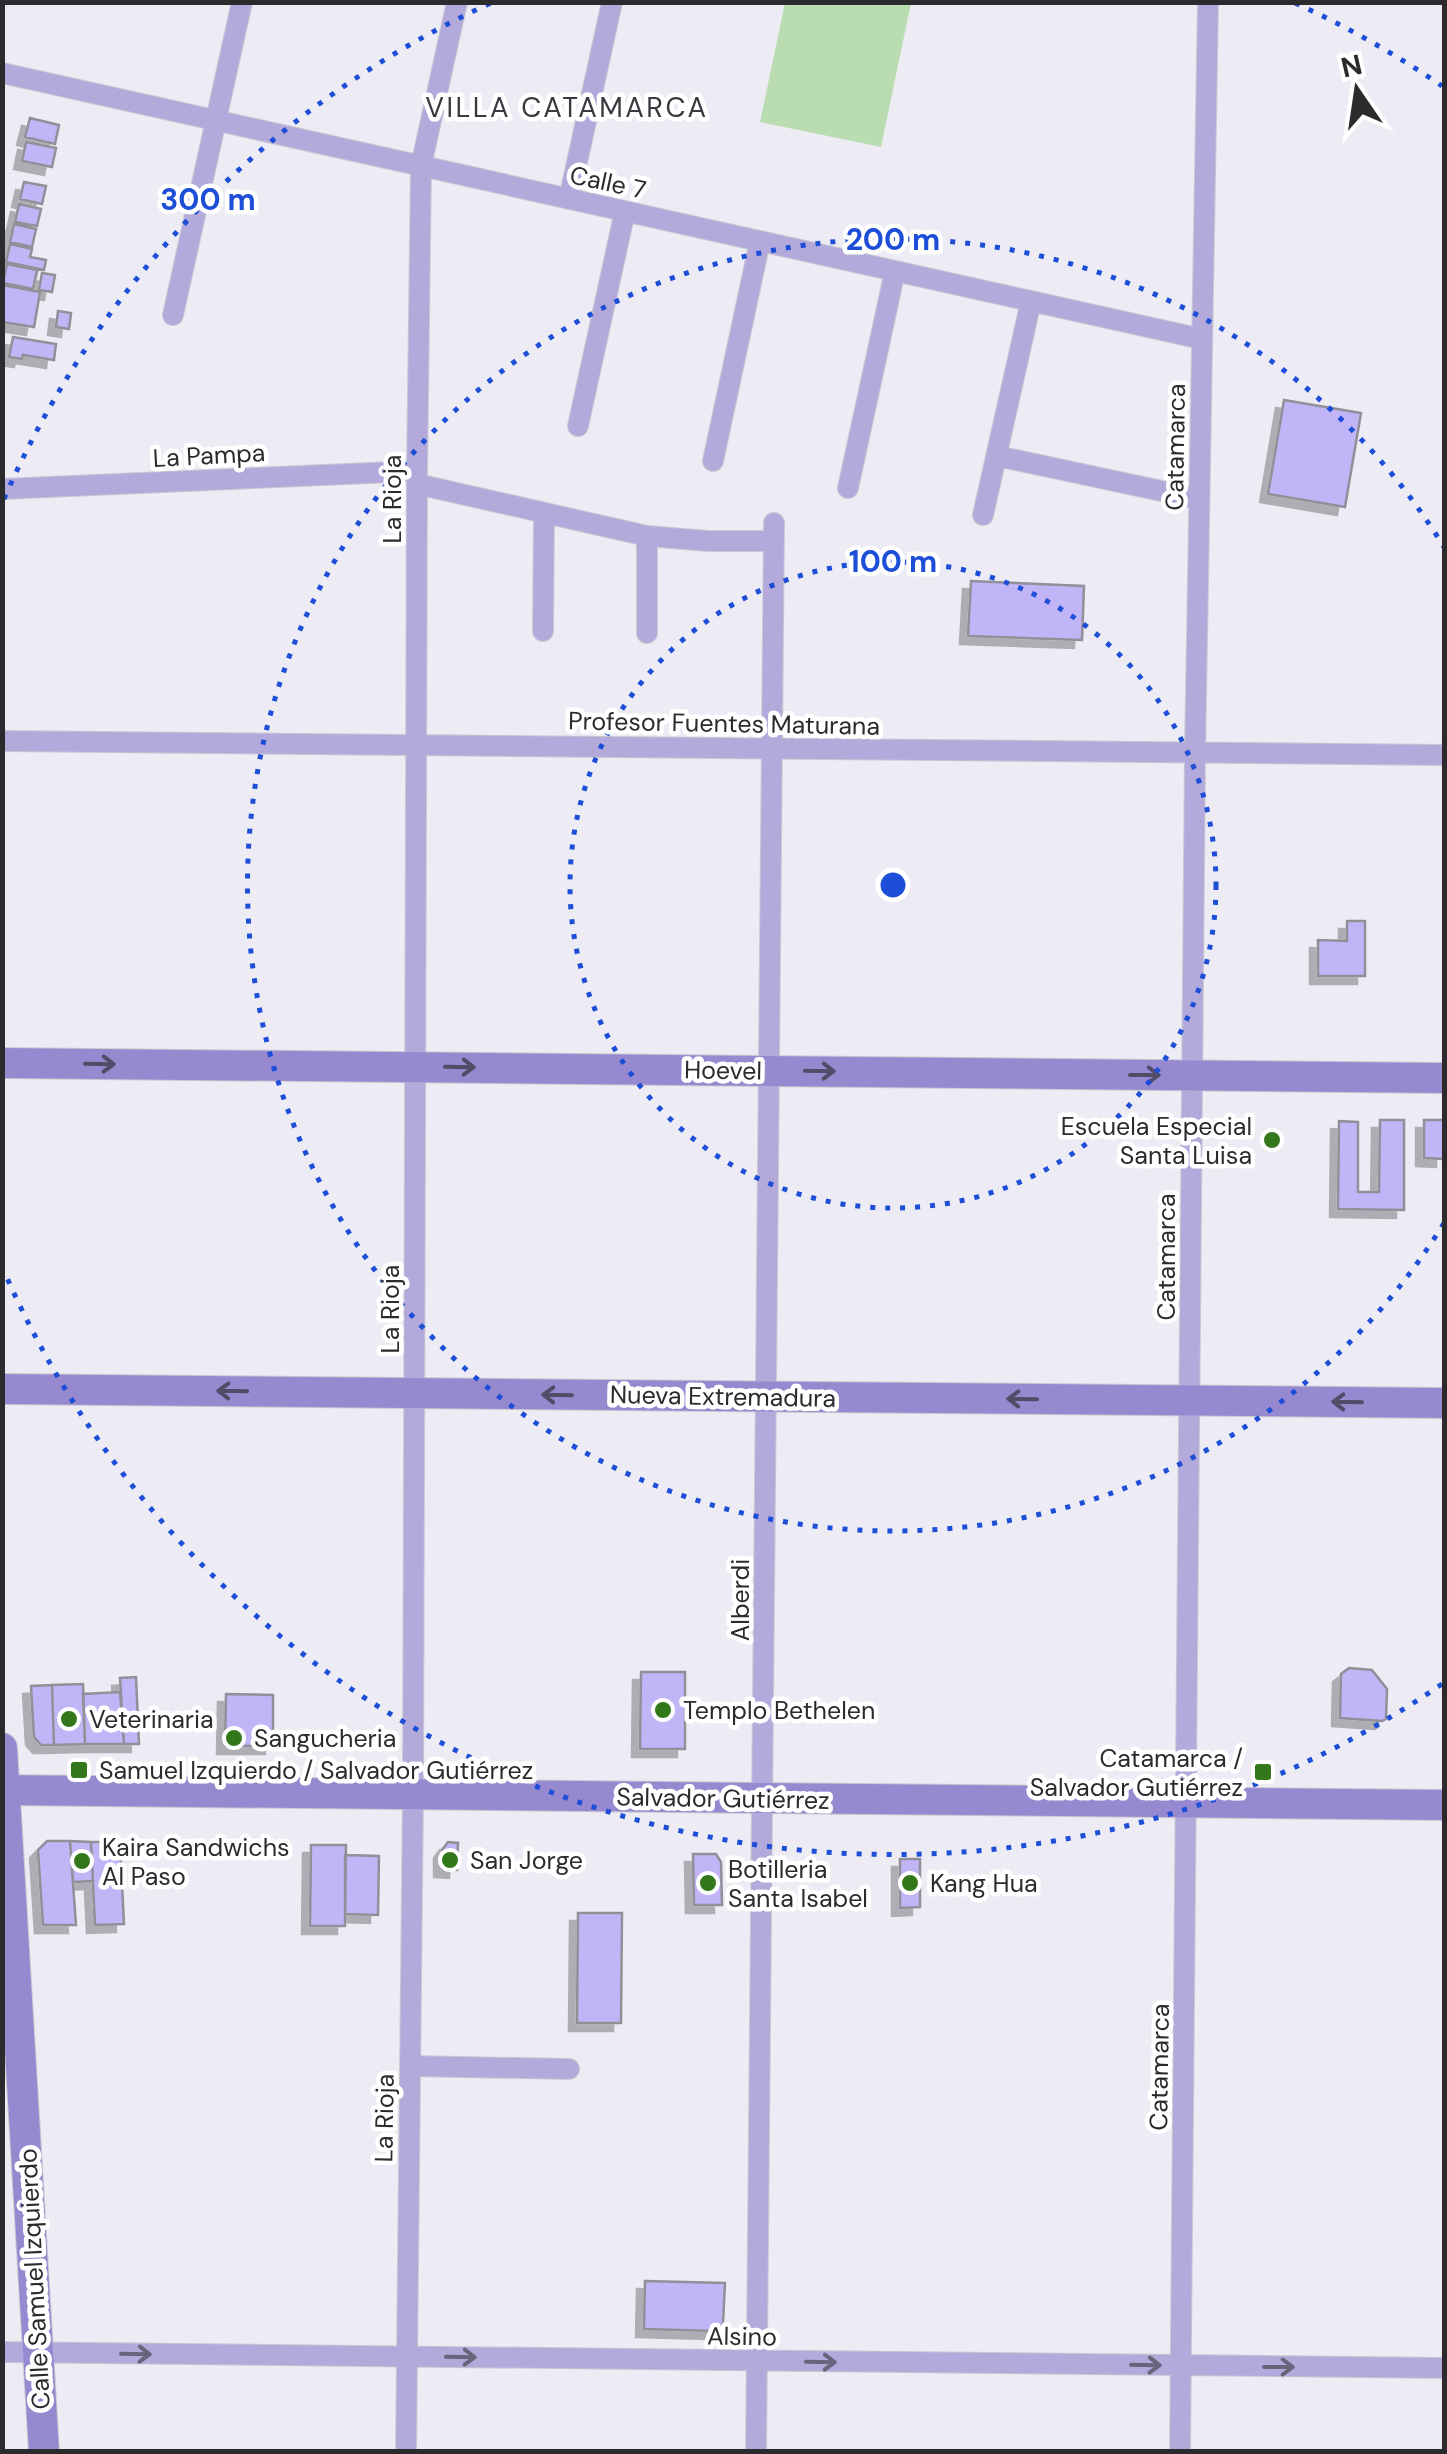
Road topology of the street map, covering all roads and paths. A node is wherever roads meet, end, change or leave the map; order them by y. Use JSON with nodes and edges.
{"nodes":[{"id":1,"x":242,"y":2,"type":"edge"},
{"id":2,"x":458,"y":2,"type":"edge"},
{"id":3,"x":612,"y":2,"type":"edge"},
{"id":4,"x":1208,"y":2,"type":"edge"},
{"id":5,"x":2,"y":73,"type":"edge"},
{"id":6,"x":216,"y":120,"type":"junction"},
{"id":7,"x":422,"y":166,"type":"junction"},
{"id":8,"x":569,"y":199,"type":"junction"},
{"id":9,"x":625,"y":211,"type":"junction"},
{"id":10,"x":760,"y":241,"type":"junction"},
{"id":11,"x":895,"y":271,"type":"junction"},
{"id":12,"x":1031,"y":301,"type":"junction"},
{"id":13,"x":173,"y":315,"type":"dead end"},
{"id":14,"x":1202,"y":340,"type":"junction"},
{"id":15,"x":578,"y":426,"type":"dead end"},
{"id":16,"x":996,"y":456,"type":"junction"},
{"id":17,"x":712,"y":461,"type":"dead end"},
{"id":18,"x":417,"y":478,"type":"junction"},
{"id":19,"x":848,"y":488,"type":"dead end"},
{"id":20,"x":2,"y":489,"type":"edge"},
{"id":21,"x":1200,"y":499,"type":"junction"},
{"id":22,"x":544,"y":513,"type":"junction"},
{"id":23,"x":984,"y":515,"type":"dead end"},
{"id":24,"x":774,"y":532,"type":"joint"},
{"id":25,"x":647,"y":536,"type":"junction"},
{"id":26,"x":544,"y":630,"type":"dead end"},
{"id":27,"x":647,"y":634,"type":"dead end"},
{"id":28,"x":2,"y":741,"type":"edge"},
{"id":29,"x":417,"y":745,"type":"junction"},
{"id":30,"x":770,"y":749,"type":"junction"},
{"id":31,"x":1195,"y":753,"type":"junction"},
{"id":32,"x":1444,"y":755,"type":"edge"},
{"id":33,"x":2,"y":1062,"type":"edge"},
{"id":34,"x":416,"y":1067,"type":"junction"},
{"id":35,"x":768,"y":1070,"type":"junction"},
{"id":36,"x":1192,"y":1075,"type":"junction"},
{"id":37,"x":1444,"y":1078,"type":"edge"},
{"id":38,"x":2,"y":1389,"type":"edge"},
{"id":39,"x":415,"y":1393,"type":"junction"},
{"id":40,"x":767,"y":1396,"type":"junction"},
{"id":41,"x":1190,"y":1400,"type":"junction"},
{"id":42,"x":1444,"y":1403,"type":"edge"},
{"id":43,"x":2,"y":1748,"type":"edge"},
{"id":44,"x":4,"y":1790,"type":"edge"},
{"id":45,"x":413,"y":1794,"type":"junction"},
{"id":46,"x":763,"y":1798,"type":"junction"},
{"id":47,"x":1186,"y":1802,"type":"junction"},
{"id":48,"x":1444,"y":1805,"type":"edge"},
{"id":49,"x":410,"y":2066,"type":"junction"},
{"id":50,"x":569,"y":2069,"type":"dead end"},
{"id":51,"x":2,"y":2352,"type":"edge"},
{"id":52,"x":38,"y":2352,"type":"junction"},
{"id":53,"x":406,"y":2357,"type":"junction"},
{"id":54,"x":756,"y":2361,"type":"junction"},
{"id":55,"x":1181,"y":2366,"type":"junction"},
{"id":56,"x":1444,"y":2368,"type":"edge"},
{"id":57,"x":44,"y":2452,"type":"edge"},
{"id":58,"x":406,"y":2452,"type":"edge"},
{"id":59,"x":756,"y":2452,"type":"edge"},
{"id":60,"x":1180,"y":2452,"type":"edge"}],
"edges":[{"from":1,"to":6,"type":"street"},
{"from":2,"to":7,"type":"street","name":"La Rioja"},
{"from":3,"to":8,"type":"street"},
{"from":4,"to":14,"type":"street","name":"Catamarca"},
{"from":5,"to":6,"type":"street","name":"Calle 7"},
{"from":6,"to":7,"type":"street","name":"Calle 7"},
{"from":6,"to":13,"type":"street"},
{"from":7,"to":8,"type":"street","name":"Calle 7"},
{"from":7,"to":18,"type":"street","name":"La Rioja"},
{"from":8,"to":9,"type":"street","name":"Calle 7"},
{"from":9,"to":10,"type":"street","name":"Calle 7"},
{"from":9,"to":15,"type":"street"},
{"from":10,"to":11,"type":"street","name":"Calle 7"},
{"from":10,"to":17,"type":"street"},
{"from":11,"to":12,"type":"street","name":"Calle 7"},
{"from":11,"to":19,"type":"street"},
{"from":12,"to":14,"type":"street","name":"Calle 7"},
{"from":12,"to":16,"type":"street"},
{"from":14,"to":21,"type":"street","name":"Catamarca"},
{"from":16,"to":21,"type":"street"},
{"from":16,"to":23,"type":"street"},
{"from":18,"to":20,"type":"street","name":"La Pampa"},
{"from":18,"to":22,"type":"street","name":"La Pampa"},
{"from":18,"to":29,"type":"street","name":"La Rioja"},
{"from":21,"to":31,"type":"street","name":"Catamarca"},
{"from":22,"to":25,"type":"street","name":"La Pampa"},
{"from":22,"to":26,"type":"street"},
{"from":24,"to":25,"type":"street","name":"La Pampa"},
{"from":24,"to":30,"type":"street","name":"Alberdi"},
{"from":25,"to":27,"type":"street"},
{"from":28,"to":29,"type":"street","name":"Profesor Fuentes Maturana"},
{"from":29,"to":30,"type":"street","name":"Profesor Fuentes Maturana"},
{"from":29,"to":34,"type":"street","name":"La Rioja"},
{"from":30,"to":31,"type":"street","name":"Profesor Fuentes Maturana"},
{"from":30,"to":35,"type":"street","name":"Alberdi"},
{"from":31,"to":32,"type":"street","name":"Profesor Fuentes Maturana"},
{"from":31,"to":36,"type":"street","name":"Catamarca"},
{"from":33,"to":34,"type":"street","name":"Hoevel","one_way":true},
{"from":34,"to":35,"type":"street","name":"Hoevel","one_way":true},
{"from":34,"to":39,"type":"street","name":"La Rioja"},
{"from":35,"to":36,"type":"street","name":"Hoevel","one_way":true},
{"from":35,"to":40,"type":"street","name":"Alberdi"},
{"from":36,"to":37,"type":"street","name":"Hoevel"},
{"from":36,"to":41,"type":"street","name":"Catamarca"},
{"from":39,"to":38,"type":"street","name":"Nueva Extremadura","one_way":true},
{"from":40,"to":39,"type":"street","name":"Nueva Extremadura","one_way":true},
{"from":39,"to":45,"type":"street","name":"La Rioja"},
{"from":41,"to":40,"type":"street","name":"Nueva Extremadura","one_way":true},
{"from":40,"to":46,"type":"street","name":"Alberdi"},
{"from":42,"to":41,"type":"street","name":"Nueva Extremadura","one_way":true},
{"from":41,"to":47,"type":"street","name":"Catamarca"},
{"from":43,"to":44,"type":"street","name":"Calle Samuel Izquierdo"},
{"from":44,"to":45,"type":"street","name":"Salvador Gutiérrez"},
{"from":44,"to":52,"type":"street","name":"Calle Samuel Izquierdo"},
{"from":45,"to":46,"type":"street","name":"Salvador Gutiérrez"},
{"from":45,"to":49,"type":"street","name":"La Rioja"},
{"from":46,"to":47,"type":"street","name":"Salvador Gutiérrez"},
{"from":46,"to":54,"type":"street","name":"Alberdi"},
{"from":47,"to":48,"type":"street","name":"Salvador Gutiérrez"},
{"from":47,"to":55,"type":"street","name":"Catamarca"},
{"from":49,"to":50,"type":"street"},
{"from":49,"to":53,"type":"street","name":"La Rioja"},
{"from":51,"to":52,"type":"street","name":"Alsino"},
{"from":52,"to":53,"type":"street","name":"Alsino","one_way":true},
{"from":52,"to":57,"type":"street","name":"Calle Samuel Izquierdo"},
{"from":53,"to":54,"type":"street","name":"Alsino","one_way":true},
{"from":53,"to":58,"type":"street","name":"La Rioja"},
{"from":54,"to":55,"type":"street","name":"Alsino","one_way":true},
{"from":54,"to":59,"type":"street","name":"Alberdi"},
{"from":55,"to":56,"type":"street","name":"Alsino","one_way":true},
{"from":55,"to":60,"type":"street","name":"Catamarca"}]}
